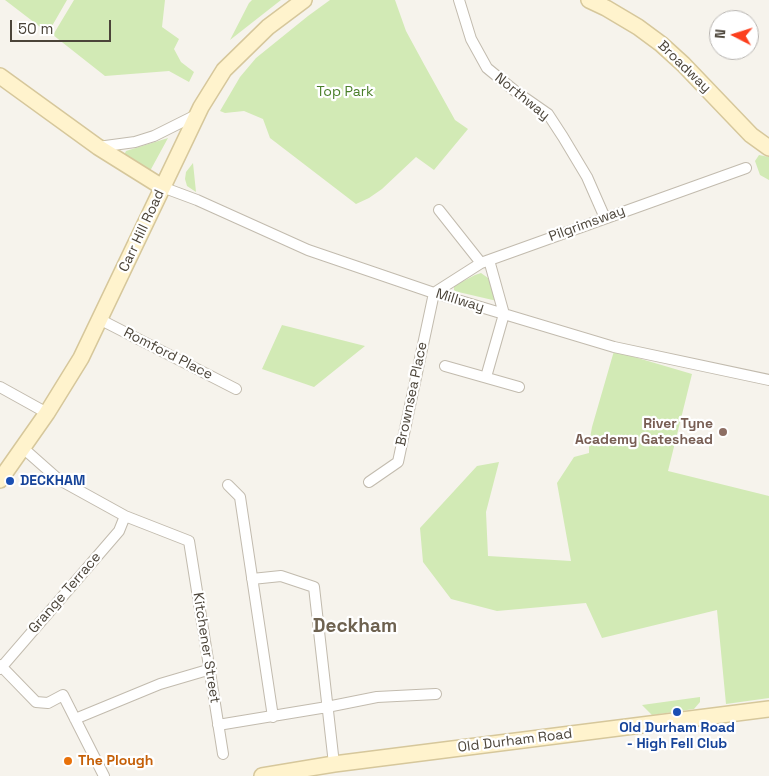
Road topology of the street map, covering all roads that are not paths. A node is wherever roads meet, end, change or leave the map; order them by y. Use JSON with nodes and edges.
{"nodes":[{"id":1,"x":304,"y":0,"type":"edge"},
{"id":2,"x":459,"y":0,"type":"edge"},
{"id":3,"x":589,"y":0,"type":"edge"},
{"id":4,"x":0,"y":76,"type":"edge"},
{"id":5,"x":198,"y":114,"type":"junction"},
{"id":6,"x":98,"y":147,"type":"junction"},
{"id":7,"x":769,"y":148,"type":"edge"},
{"id":8,"x":746,"y":168,"type":"dead end"},
{"id":9,"x":162,"y":187,"type":"junction"},
{"id":10,"x":439,"y":210,"type":"dead end"},
{"id":11,"x":604,"y":218,"type":"junction"},
{"id":12,"x":485,"y":261,"type":"junction"},
{"id":13,"x":434,"y":293,"type":"junction"},
{"id":14,"x":504,"y":314,"type":"junction"},
{"id":15,"x":100,"y":319,"type":"junction"},
{"id":16,"x":445,"y":366,"type":"dead end"},
{"id":17,"x":486,"y":377,"type":"junction"},
{"id":18,"x":769,"y":380,"type":"edge"},
{"id":19,"x":0,"y":387,"type":"edge"},
{"id":20,"x":519,"y":388,"type":"dead end"},
{"id":21,"x":236,"y":390,"type":"dead end"},
{"id":22,"x":47,"y":413,"type":"junction"},
{"id":23,"x":23,"y":448,"type":"junction"},
{"id":24,"x":0,"y":480,"type":"edge"},
{"id":25,"x":369,"y":482,"type":"dead end"},
{"id":26,"x":228,"y":485,"type":"dead end"},
{"id":27,"x":125,"y":516,"type":"junction"},
{"id":28,"x":252,"y":580,"type":"junction"},
{"id":29,"x":1,"y":667,"type":"edge"},
{"id":30,"x":210,"y":669,"type":"junction"},
{"id":31,"x":436,"y":694,"type":"dead end"},
{"id":32,"x":327,"y":707,"type":"junction"},
{"id":33,"x":769,"y":709,"type":"edge"},
{"id":34,"x":273,"y":717,"type":"junction"},
{"id":35,"x":75,"y":719,"type":"junction"},
{"id":36,"x":218,"y":725,"type":"junction"},
{"id":37,"x":223,"y":754,"type":"dead end"},
{"id":38,"x":337,"y":769,"type":"edge"},
{"id":39,"x":104,"y":776,"type":"edge"},
{"id":40,"x":262,"y":776,"type":"edge"}],
"edges":[{"from":1,"to":5,"type":"street","name":"Carr Hill Road"},
{"from":2,"to":11,"type":"street","name":"Northway"},
{"from":3,"to":7,"type":"street","name":"Broadway"},
{"from":4,"to":6,"type":"street"},
{"from":5,"to":6,"type":"street"},
{"from":5,"to":9,"type":"street","name":"Carr Hill Road"},
{"from":6,"to":9,"type":"street"},
{"from":8,"to":11,"type":"street","name":"Pilgrimsway"},
{"from":9,"to":13,"type":"street","name":"Millway"},
{"from":9,"to":15,"type":"street","name":"Carr Hill Road"},
{"from":10,"to":12,"type":"street"},
{"from":11,"to":12,"type":"street","name":"Pilgrimsway"},
{"from":12,"to":13,"type":"street","name":"Pilgrimsway"},
{"from":12,"to":14,"type":"street"},
{"from":13,"to":14,"type":"street","name":"Millway"},
{"from":13,"to":25,"type":"street","name":"Brownsea Place"},
{"from":14,"to":17,"type":"street"},
{"from":14,"to":18,"type":"street","name":"Millway"},
{"from":15,"to":21,"type":"street","name":"Romford Place"},
{"from":15,"to":22,"type":"street","name":"Carr Hill Road"},
{"from":16,"to":17,"type":"street"},
{"from":17,"to":20,"type":"street"},
{"from":19,"to":22,"type":"street"},
{"from":22,"to":23,"type":"street","name":"Carr Hill Road"},
{"from":23,"to":24,"type":"street","name":"Carr Hill Road"},
{"from":23,"to":27,"type":"street"},
{"from":26,"to":28,"type":"street"},
{"from":27,"to":29,"type":"street","name":"Grange Terrace"},
{"from":27,"to":30,"type":"street","name":"Kitchener Street"},
{"from":28,"to":32,"type":"street"},
{"from":28,"to":34,"type":"street"},
{"from":29,"to":35,"type":"street"},
{"from":30,"to":35,"type":"street"},
{"from":30,"to":36,"type":"street","name":"Kitchener Street"},
{"from":31,"to":32,"type":"street"},
{"from":32,"to":34,"type":"street"},
{"from":32,"to":38,"type":"street"},
{"from":33,"to":38,"type":"street","name":"Old Durham Road"},
{"from":34,"to":36,"type":"street"},
{"from":35,"to":39,"type":"street"},
{"from":36,"to":37,"type":"street","name":"Kitchener Street"},
{"from":38,"to":40,"type":"street","name":"Old Durham Road"}]}
